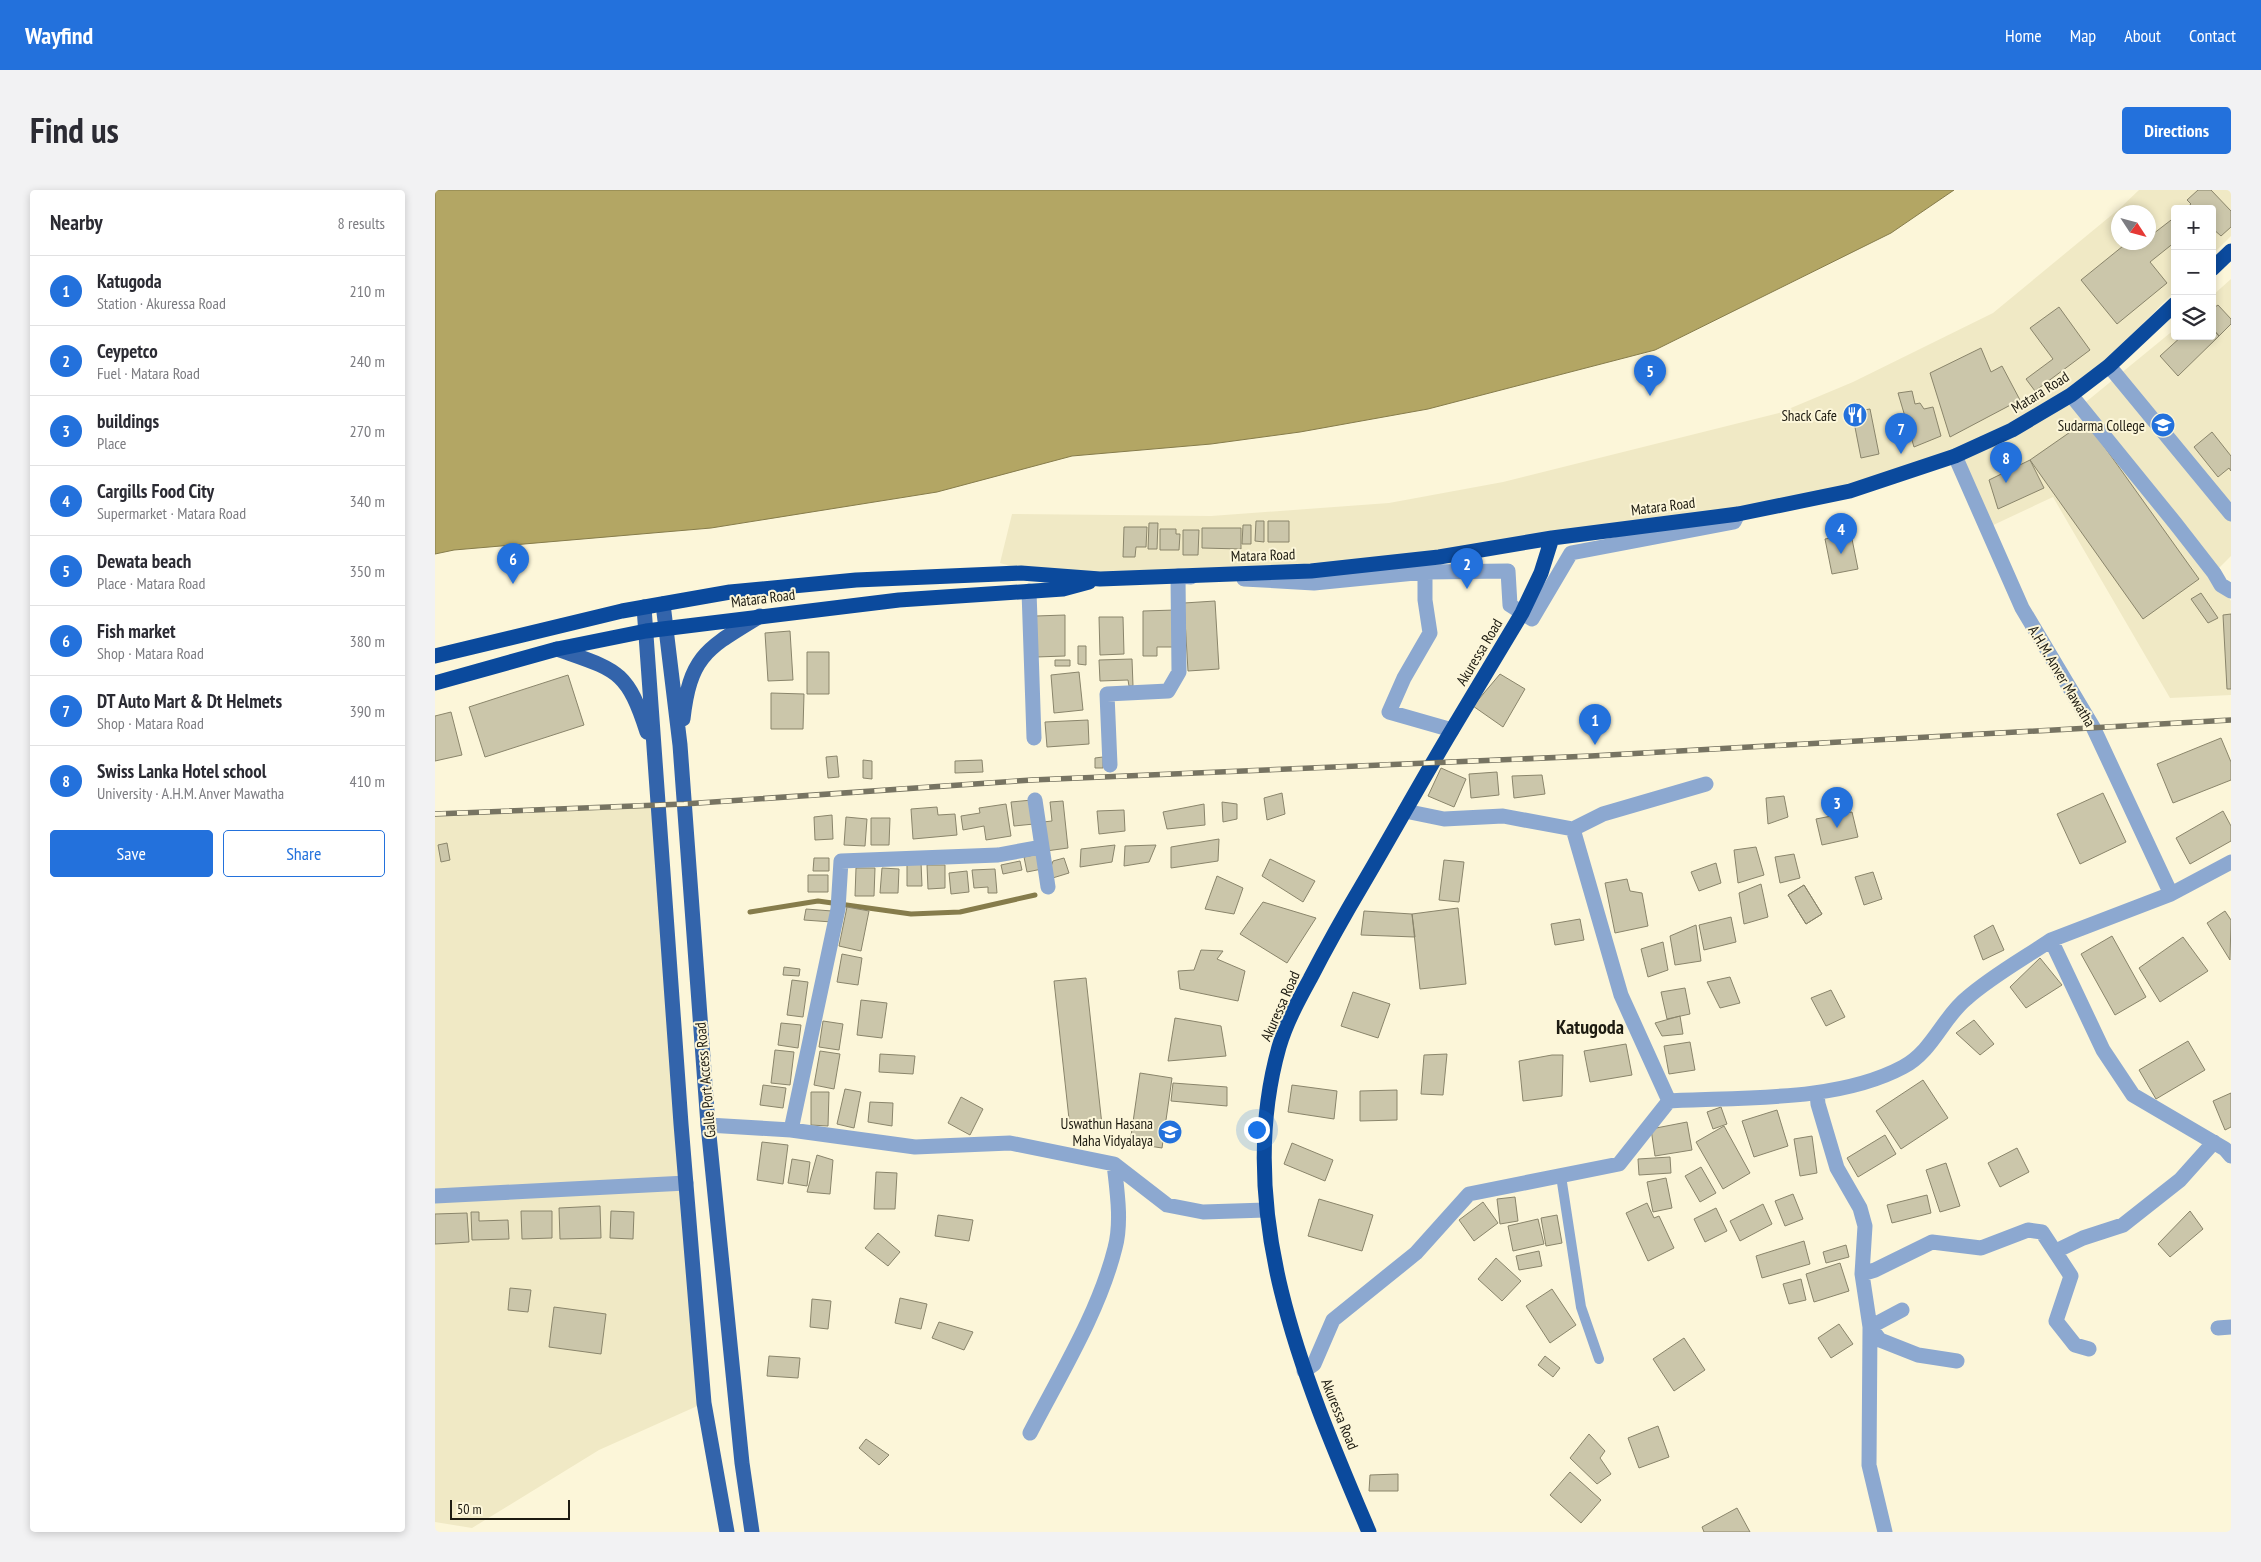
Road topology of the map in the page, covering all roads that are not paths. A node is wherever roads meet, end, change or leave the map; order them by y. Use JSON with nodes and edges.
{"nodes":[{"id":1,"x":2231,"y":251,"type":"edge"},
{"id":2,"x":2216,"y":265,"type":"edge"},
{"id":3,"x":2171,"y":308,"type":"edge"},
{"id":4,"x":2109,"y":366,"type":"junction"},
{"id":5,"x":2071,"y":395,"type":"junction"},
{"id":6,"x":1955,"y":456,"type":"junction"},
{"id":7,"x":1738,"y":514,"type":"junction"},
{"id":8,"x":2231,"y":514,"type":"edge"},
{"id":9,"x":1552,"y":538,"type":"junction"},
{"id":10,"x":1425,"y":572,"type":"junction"},
{"id":11,"x":1178,"y":576,"type":"junction"},
{"id":12,"x":1100,"y":579,"type":"junction"},
{"id":13,"x":1029,"y":591,"type":"junction"},
{"id":14,"x":2231,"y":591,"type":"edge"},
{"id":15,"x":663,"y":604,"type":"junction"},
{"id":16,"x":644,"y":607,"type":"junction"},
{"id":17,"x":1522,"y":613,"type":"junction"},
{"id":18,"x":761,"y":615,"type":"junction"},
{"id":19,"x":666,"y":628,"type":"junction"},
{"id":20,"x":646,"y":631,"type":"junction"},
{"id":21,"x":557,"y":649,"type":"junction"},
{"id":22,"x":435,"y":656,"type":"edge"},
{"id":23,"x":435,"y":683,"type":"edge"},
{"id":24,"x":1452,"y":730,"type":"junction"},
{"id":25,"x":1034,"y":738,"type":"dead end"},
{"id":26,"x":680,"y":745,"type":"junction"},
{"id":27,"x":655,"y":757,"type":"junction"},
{"id":28,"x":1110,"y":765,"type":"dead end"},
{"id":29,"x":1706,"y":784,"type":"dead end"},
{"id":30,"x":1035,"y":800,"type":"dead end"},
{"id":31,"x":1405,"y":811,"type":"junction"},
{"id":32,"x":1573,"y":828,"type":"junction"},
{"id":33,"x":1041,"y":847,"type":"junction"},
{"id":34,"x":2231,"y":862,"type":"edge"},
{"id":35,"x":1048,"y":887,"type":"dead end"},
{"id":36,"x":2171,"y":894,"type":"junction"},
{"id":37,"x":2051,"y":940,"type":"junction"},
{"id":38,"x":1817,"y":1093,"type":"junction"},
{"id":39,"x":1669,"y":1101,"type":"junction"},
{"id":40,"x":708,"y":1125,"type":"junction"},
{"id":41,"x":791,"y":1130,"type":"junction"},
{"id":42,"x":2214,"y":1142,"type":"junction"},
{"id":43,"x":2231,"y":1156,"type":"edge"},
{"id":44,"x":1115,"y":1164,"type":"junction"},
{"id":45,"x":1561,"y":1176,"type":"junction"},
{"id":46,"x":686,"y":1183,"type":"junction"},
{"id":47,"x":435,"y":1196,"type":"edge"},
{"id":48,"x":1266,"y":1210,"type":"junction"},
{"id":49,"x":2056,"y":1251,"type":"junction"},
{"id":50,"x":1862,"y":1274,"type":"junction"},
{"id":51,"x":1903,"y":1310,"type":"dead end"},
{"id":52,"x":1870,"y":1327,"type":"junction"},
{"id":53,"x":2089,"y":1350,"type":"dead end"},
{"id":54,"x":1599,"y":1359,"type":"dead end"},
{"id":55,"x":1957,"y":1361,"type":"dead end"},
{"id":56,"x":1304,"y":1370,"type":"junction"},
{"id":57,"x":1031,"y":1433,"type":"dead end"},
{"id":58,"x":727,"y":1532,"type":"edge"},
{"id":59,"x":752,"y":1532,"type":"edge"},
{"id":60,"x":1369,"y":1532,"type":"edge"},
{"id":61,"x":1885,"y":1532,"type":"edge"}],
"edges":[{"from":1,"to":2,"type":"highway"},
{"from":3,"to":4,"type":"highway","name":"Matara Road"},
{"from":4,"to":5,"type":"highway","name":"Matara Road"},
{"from":4,"to":8,"type":"street"},
{"from":5,"to":6,"type":"highway","name":"Matara Road"},
{"from":5,"to":14,"type":"street"},
{"from":6,"to":7,"type":"highway","name":"Matara Road"},
{"from":6,"to":36,"type":"street","name":"A.H.M. Anver Mawatha"},
{"from":7,"to":9,"type":"highway","name":"Matara Road"},
{"from":7,"to":17,"type":"street"},
{"from":9,"to":11,"type":"highway","name":"Matara Road"},
{"from":9,"to":17,"type":"highway","name":"Akuressa Road"},
{"from":10,"to":11,"type":"street"},
{"from":10,"to":17,"type":"street"},
{"from":10,"to":24,"type":"street"},
{"from":11,"to":12,"type":"highway","name":"Matara Road"},
{"from":11,"to":28,"type":"street"},
{"from":12,"to":13,"type":"highway","name":"Matara Road"},
{"from":12,"to":15,"type":"highway","name":"Matara Road"},
{"from":13,"to":18,"type":"highway","name":"Matara Road"},
{"from":13,"to":25,"type":"street"},
{"from":15,"to":16,"type":"highway","name":"Matara Road"},
{"from":15,"to":19,"type":"main road","name":"Galle Port Access Road"},
{"from":16,"to":20,"type":"main road","name":"Galle Port Access Road"},
{"from":16,"to":22,"type":"highway","name":"Matara Road"},
{"from":17,"to":24,"type":"highway","name":"Akuressa Road"},
{"from":18,"to":19,"type":"highway","name":"Matara Road"},
{"from":18,"to":26,"type":"main road"},
{"from":19,"to":20,"type":"highway","name":"Matara Road"},
{"from":19,"to":26,"type":"main road","name":"Galle Port Access Road"},
{"from":20,"to":21,"type":"highway","name":"Matara Road"},
{"from":20,"to":27,"type":"main road","name":"Galle Port Access Road"},
{"from":21,"to":23,"type":"highway","name":"Matara Road"},
{"from":21,"to":27,"type":"main road"},
{"from":24,"to":31,"type":"highway","name":"Akuressa Road"},
{"from":26,"to":40,"type":"main road","name":"Galle Port Access Road"},
{"from":27,"to":46,"type":"main road","name":"Galle Port Access Road"},
{"from":29,"to":32,"type":"street"},
{"from":30,"to":33,"type":"street"},
{"from":31,"to":32,"type":"street"},
{"from":31,"to":48,"type":"highway","name":"Akuressa Road"},
{"from":32,"to":39,"type":"street"},
{"from":33,"to":35,"type":"street"},
{"from":33,"to":41,"type":"street"},
{"from":34,"to":36,"type":"street"},
{"from":36,"to":37,"type":"street"},
{"from":37,"to":38,"type":"street"},
{"from":37,"to":42,"type":"street"},
{"from":38,"to":39,"type":"street"},
{"from":38,"to":50,"type":"street"},
{"from":39,"to":45,"type":"street"},
{"from":40,"to":41,"type":"street"},
{"from":40,"to":59,"type":"main road","name":"Galle Port Access Road"},
{"from":41,"to":44,"type":"street"},
{"from":42,"to":43,"type":"street"},
{"from":42,"to":49,"type":"street"},
{"from":44,"to":48,"type":"street"},
{"from":44,"to":57,"type":"street"},
{"from":45,"to":54,"type":"lane"},
{"from":45,"to":56,"type":"street"},
{"from":46,"to":47,"type":"street"},
{"from":46,"to":58,"type":"main road","name":"Galle Port Access Road"},
{"from":48,"to":56,"type":"highway","name":"Akuressa Road"},
{"from":49,"to":50,"type":"street"},
{"from":49,"to":53,"type":"street"},
{"from":50,"to":52,"type":"street"},
{"from":51,"to":52,"type":"street"},
{"from":52,"to":55,"type":"street"},
{"from":52,"to":61,"type":"street"},
{"from":56,"to":60,"type":"highway","name":"Akuressa Road"}]}
